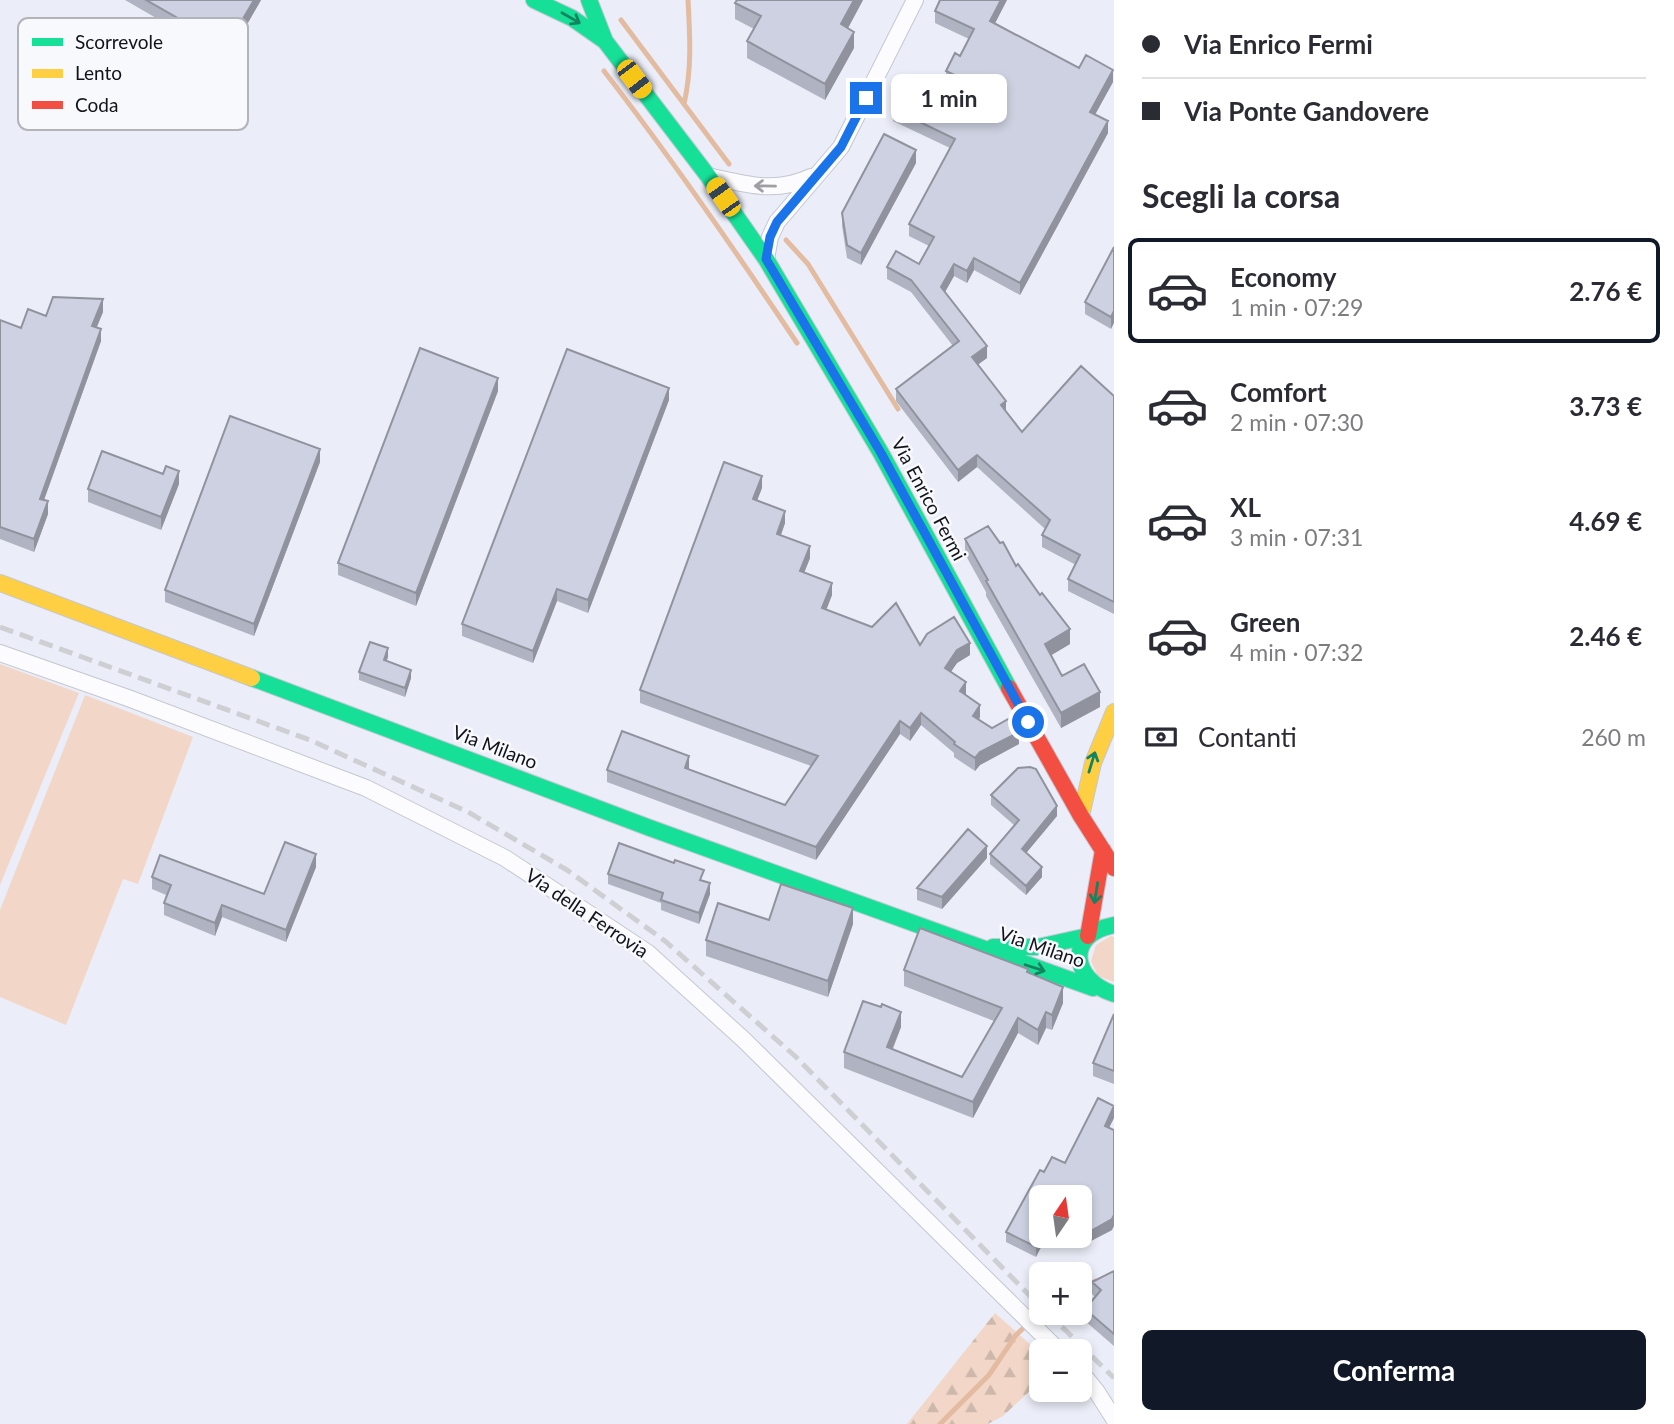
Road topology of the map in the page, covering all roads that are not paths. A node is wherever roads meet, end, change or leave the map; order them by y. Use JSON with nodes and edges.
{"nodes":[{"id":1,"x":534,"y":0,"type":"edge"},
{"id":2,"x":589,"y":0,"type":"edge"},
{"id":3,"x":915,"y":0,"type":"edge"},
{"id":4,"x":605,"y":41,"type":"junction"},
{"id":5,"x":820,"y":173,"type":"junction"},
{"id":6,"x":708,"y":176,"type":"junction"},
{"id":7,"x":766,"y":259,"type":"junction"},
{"id":8,"x":0,"y":583,"type":"edge"},
{"id":9,"x":0,"y":653,"type":"edge"},
{"id":10,"x":1114,"y":712,"type":"edge"},
{"id":11,"x":1081,"y":816,"type":"junction"},
{"id":12,"x":1103,"y":850,"type":"junction"},
{"id":13,"x":1114,"y":868,"type":"edge"},
{"id":14,"x":1114,"y":925,"type":"edge"},
{"id":15,"x":1088,"y":936,"type":"junction"},
{"id":16,"x":977,"y":947,"type":"junction"},
{"id":17,"x":1093,"y":988,"type":"junction"},
{"id":18,"x":1114,"y":994,"type":"edge"},
{"id":19,"x":1047,"y":1339,"type":"edge"},
{"id":20,"x":1092,"y":1386,"type":"edge"},
{"id":21,"x":1114,"y":1419,"type":"edge"}],
"edges":[{"from":1,"to":4,"type":"main road","one_way":true},
{"from":2,"to":4,"type":"main road"},
{"from":3,"to":5,"type":"street"},
{"from":4,"to":6,"type":"main road","name":"Via Enrico Fermi"},
{"from":5,"to":6,"type":"street","one_way":true},
{"from":5,"to":7,"type":"street"},
{"from":6,"to":7,"type":"main road","name":"Via Enrico Fermi"},
{"from":7,"to":11,"type":"main road","name":"Via Enrico Fermi"},
{"from":8,"to":16,"type":"main road","name":"Via Milano"},
{"from":9,"to":19,"type":"street","name":"Via della Ferrovia"},
{"from":11,"to":10,"type":"main road","one_way":true},
{"from":11,"to":12,"type":"main road","name":"Via Enrico Fermi"},
{"from":12,"to":13,"type":"main road","name":"Via Enrico Fermi"},
{"from":12,"to":15,"type":"main road","one_way":true},
{"from":14,"to":15,"type":"main road","name":"Via Milano"},
{"from":15,"to":16,"type":"main road","name":"Via Milano"},
{"from":15,"to":17,"type":"main road"},
{"from":16,"to":17,"type":"main road","name":"Via Milano","one_way":true},
{"from":17,"to":18,"type":"main road","name":"Via Milano"},
{"from":20,"to":21,"type":"street"}]}
